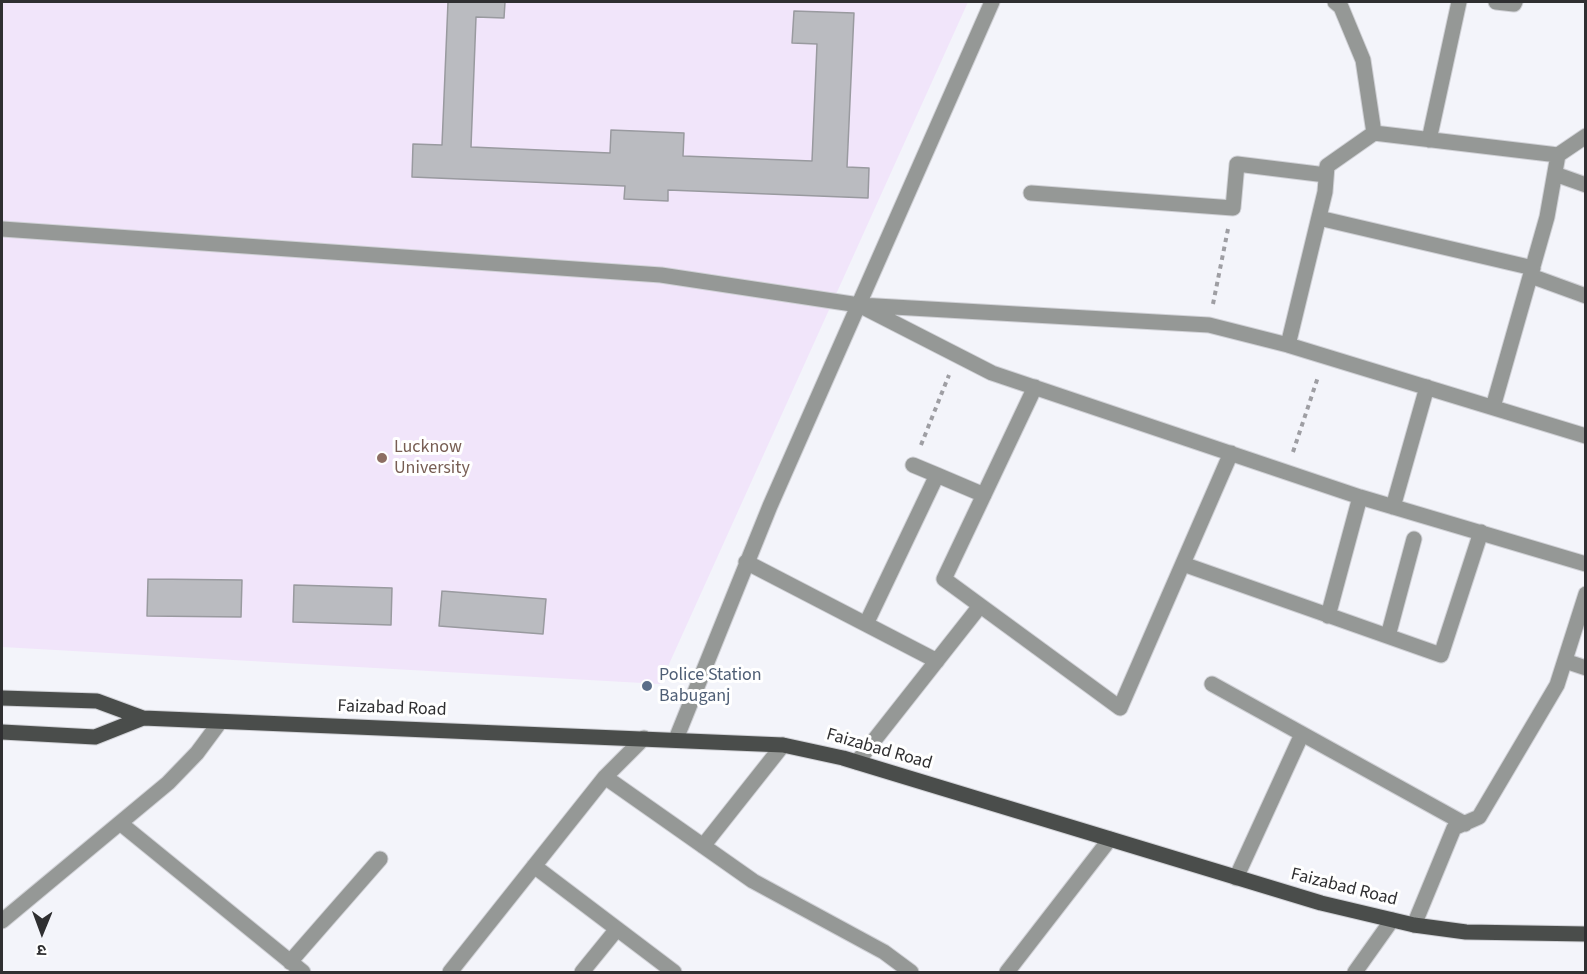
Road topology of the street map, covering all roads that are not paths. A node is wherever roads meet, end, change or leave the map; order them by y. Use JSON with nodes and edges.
{"nodes":[{"id":1,"x":992,"y":2,"type":"edge"},
{"id":2,"x":1335,"y":2,"type":"edge"},
{"id":3,"x":1459,"y":2,"type":"edge"},
{"id":4,"x":1496,"y":2,"type":"edge"},
{"id":5,"x":1515,"y":2,"type":"edge"},
{"id":6,"x":1374,"y":133,"type":"junction"},
{"id":7,"x":1586,"y":136,"type":"edge"},
{"id":8,"x":1429,"y":140,"type":"junction"},
{"id":9,"x":1558,"y":155,"type":"junction"},
{"id":10,"x":1555,"y":174,"type":"junction"},
{"id":11,"x":1326,"y":175,"type":"junction"},
{"id":12,"x":1586,"y":185,"type":"edge"},
{"id":13,"x":1031,"y":193,"type":"dead end"},
{"id":14,"x":1318,"y":218,"type":"junction"},
{"id":15,"x":2,"y":229,"type":"edge"},
{"id":16,"x":1532,"y":272,"type":"junction"},
{"id":17,"x":1586,"y":296,"type":"edge"},
{"id":18,"x":859,"y":305,"type":"junction"},
{"id":19,"x":1288,"y":345,"type":"junction"},
{"id":20,"x":1035,"y":387,"type":"junction"},
{"id":21,"x":1427,"y":387,"type":"junction"},
{"id":22,"x":1493,"y":407,"type":"junction"},
{"id":23,"x":1586,"y":436,"type":"edge"},
{"id":24,"x":1231,"y":453,"type":"junction"},
{"id":25,"x":913,"y":465,"type":"road end"},
{"id":26,"x":937,"y":475,"type":"junction"},
{"id":27,"x":984,"y":495,"type":"junction"},
{"id":28,"x":1360,"y":497,"type":"junction"},
{"id":29,"x":1393,"y":507,"type":"junction"},
{"id":30,"x":1481,"y":532,"type":"junction"},
{"id":31,"x":1414,"y":539,"type":"dead end"},
{"id":32,"x":746,"y":562,"type":"junction"},
{"id":33,"x":1183,"y":564,"type":"junction"},
{"id":34,"x":1586,"y":564,"type":"edge"},
{"id":35,"x":1586,"y":594,"type":"edge"},
{"id":36,"x":980,"y":606,"type":"junction"},
{"id":37,"x":1328,"y":616,"type":"junction"},
{"id":38,"x":866,"y":624,"type":"junction"},
{"id":39,"x":1388,"y":636,"type":"junction"},
{"id":40,"x":937,"y":661,"type":"junction"},
{"id":41,"x":1565,"y":661,"type":"junction"},
{"id":42,"x":1586,"y":668,"type":"edge"},
{"id":43,"x":1212,"y":684,"type":"dead end"},
{"id":44,"x":2,"y":698,"type":"edge"},
{"id":45,"x":143,"y":718,"type":"junction"},
{"id":46,"x":220,"y":722,"type":"junction"},
{"id":47,"x":2,"y":732,"type":"edge"},
{"id":48,"x":1302,"y":734,"type":"junction"},
{"id":49,"x":645,"y":738,"type":"junction"},
{"id":50,"x":676,"y":740,"type":"junction"},
{"id":51,"x":783,"y":745,"type":"junction"},
{"id":52,"x":857,"y":762,"type":"junction"},
{"id":53,"x":605,"y":777,"type":"junction"},
{"id":54,"x":120,"y":823,"type":"junction"},
{"id":55,"x":1465,"y":824,"type":"junction"},
{"id":56,"x":1110,"y":839,"type":"junction"},
{"id":57,"x":703,"y":846,"type":"junction"},
{"id":58,"x":380,"y":859,"type":"dead end"},
{"id":59,"x":534,"y":866,"type":"junction"},
{"id":60,"x":1236,"y":878,"type":"junction"},
{"id":61,"x":1392,"y":920,"type":"junction"},
{"id":62,"x":2,"y":921,"type":"edge"},
{"id":63,"x":1414,"y":925,"type":"junction"},
{"id":64,"x":617,"y":929,"type":"junction"},
{"id":65,"x":1586,"y":934,"type":"edge"},
{"id":66,"x":290,"y":962,"type":"junction"},
{"id":67,"x":668,"y":971,"type":"edge"},
{"id":68,"x":303,"y":972,"type":"edge"},
{"id":69,"x":450,"y":972,"type":"edge"},
{"id":70,"x":582,"y":972,"type":"edge"},
{"id":71,"x":911,"y":972,"type":"edge"},
{"id":72,"x":1007,"y":972,"type":"edge"},
{"id":73,"x":1355,"y":972,"type":"edge"}],
"edges":[{"from":1,"to":18,"type":"street"},
{"from":2,"to":6,"type":"street"},
{"from":3,"to":8,"type":"street"},
{"from":4,"to":5,"type":"street"},
{"from":6,"to":8,"type":"street"},
{"from":6,"to":11,"type":"street"},
{"from":7,"to":9,"type":"street"},
{"from":8,"to":9,"type":"street"},
{"from":9,"to":10,"type":"street"},
{"from":10,"to":12,"type":"street"},
{"from":10,"to":16,"type":"street"},
{"from":11,"to":13,"type":"street"},
{"from":11,"to":14,"type":"street"},
{"from":14,"to":16,"type":"street"},
{"from":14,"to":19,"type":"street"},
{"from":15,"to":18,"type":"street"},
{"from":16,"to":17,"type":"street"},
{"from":16,"to":22,"type":"street"},
{"from":18,"to":19,"type":"street"},
{"from":18,"to":20,"type":"street"},
{"from":18,"to":32,"type":"street"},
{"from":19,"to":21,"type":"street"},
{"from":20,"to":24,"type":"street"},
{"from":20,"to":27,"type":"street"},
{"from":21,"to":22,"type":"street"},
{"from":21,"to":29,"type":"street"},
{"from":22,"to":23,"type":"street"},
{"from":24,"to":28,"type":"street"},
{"from":24,"to":33,"type":"street"},
{"from":25,"to":26,"type":"street"},
{"from":26,"to":27,"type":"street"},
{"from":26,"to":38,"type":"street"},
{"from":27,"to":36,"type":"street"},
{"from":28,"to":29,"type":"street"},
{"from":28,"to":37,"type":"street"},
{"from":29,"to":30,"type":"street"},
{"from":30,"to":34,"type":"street"},
{"from":30,"to":39,"type":"street"},
{"from":31,"to":39,"type":"street"},
{"from":32,"to":38,"type":"street"},
{"from":32,"to":50,"type":"street"},
{"from":33,"to":36,"type":"street"},
{"from":33,"to":37,"type":"street"},
{"from":35,"to":41,"type":"street"},
{"from":36,"to":40,"type":"street"},
{"from":37,"to":39,"type":"street"},
{"from":38,"to":40,"type":"street"},
{"from":40,"to":52,"type":"street"},
{"from":41,"to":42,"type":"street"},
{"from":41,"to":55,"type":"street"},
{"from":43,"to":48,"type":"street"},
{"from":44,"to":45,"type":"main road","name":"Faizabad Road"},
{"from":45,"to":46,"type":"main road","name":"Faizabad Road"},
{"from":45,"to":47,"type":"main road","name":"Faizabad Road"},
{"from":46,"to":49,"type":"main road","name":"Faizabad Road"},
{"from":46,"to":54,"type":"street"},
{"from":48,"to":55,"type":"street"},
{"from":48,"to":60,"type":"street"},
{"from":49,"to":50,"type":"main road","name":"Faizabad Road"},
{"from":49,"to":53,"type":"street"},
{"from":50,"to":51,"type":"main road","name":"Faizabad Road"},
{"from":51,"to":52,"type":"main road","name":"Faizabad Road"},
{"from":51,"to":57,"type":"street"},
{"from":52,"to":56,"type":"main road","name":"Faizabad Road"},
{"from":53,"to":57,"type":"street"},
{"from":53,"to":59,"type":"street"},
{"from":54,"to":62,"type":"street"},
{"from":54,"to":66,"type":"street"},
{"from":55,"to":63,"type":"street"},
{"from":56,"to":60,"type":"main road","name":"Faizabad Road"},
{"from":56,"to":72,"type":"street"},
{"from":57,"to":71,"type":"street"},
{"from":58,"to":66,"type":"street"},
{"from":59,"to":64,"type":"street"},
{"from":59,"to":69,"type":"street"},
{"from":60,"to":61,"type":"main road","name":"Faizabad Road"},
{"from":61,"to":63,"type":"main road","name":"Faizabad Road"},
{"from":61,"to":73,"type":"street"},
{"from":63,"to":65,"type":"main road","name":"Faizabad Road"},
{"from":64,"to":67,"type":"street"},
{"from":64,"to":70,"type":"street"},
{"from":66,"to":68,"type":"street"}]}
